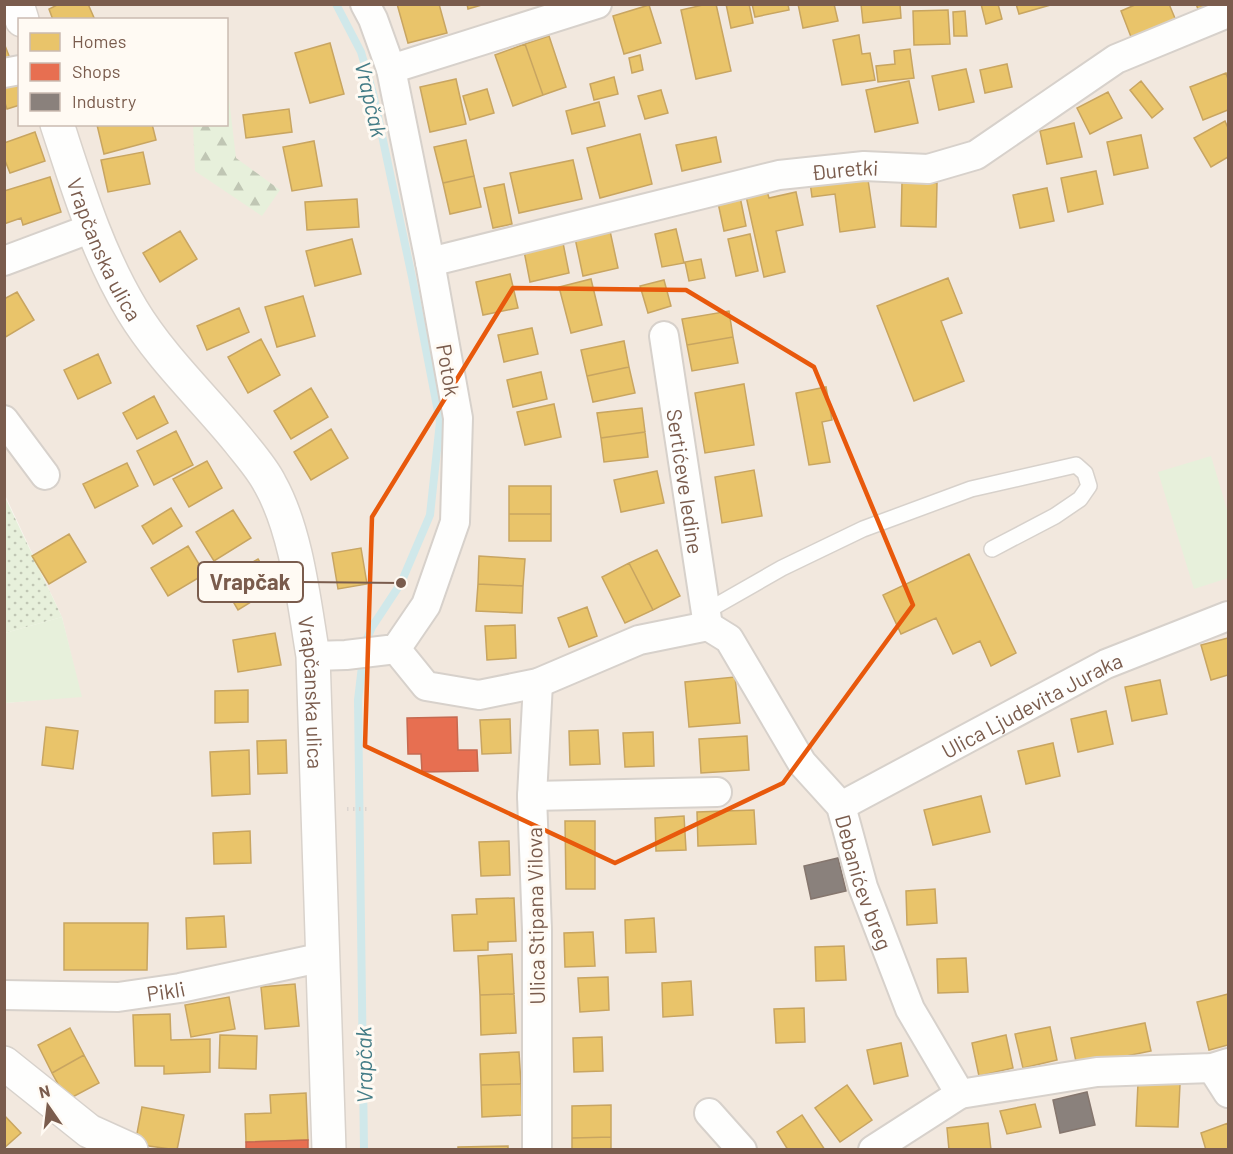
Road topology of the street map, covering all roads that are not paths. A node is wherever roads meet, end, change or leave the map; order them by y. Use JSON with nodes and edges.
{"nodes":[{"id":1,"x":365,"y":4,"type":"edge"},
{"id":2,"x":597,"y":4,"type":"edge"},
{"id":3,"x":1228,"y":14,"type":"edge"},
{"id":4,"x":391,"y":69,"type":"junction"},
{"id":5,"x":58,"y":126,"type":"edge"},
{"id":6,"x":92,"y":228,"type":"junction"},
{"id":7,"x":4,"y":261,"type":"edge"},
{"id":8,"x":430,"y":262,"type":"junction"},
{"id":9,"x":664,"y":336,"type":"dead end"},
{"id":10,"x":4,"y":420,"type":"edge"},
{"id":11,"x":45,"y":475,"type":"dead end"},
{"id":12,"x":992,"y":549,"type":"dead end"},
{"id":13,"x":1228,"y":616,"type":"edge"},
{"id":14,"x":706,"y":619,"type":"junction"},
{"id":15,"x":372,"y":652,"type":"junction"},
{"id":16,"x":313,"y":656,"type":"junction"},
{"id":17,"x":538,"y":683,"type":"junction"},
{"id":18,"x":717,"y":792,"type":"dead end"},
{"id":19,"x":532,"y":796,"type":"junction"},
{"id":20,"x":840,"y":806,"type":"junction"},
{"id":21,"x":324,"y":957,"type":"junction"},
{"id":22,"x":4,"y":995,"type":"edge"},
{"id":23,"x":4,"y":1063,"type":"edge"},
{"id":24,"x":1220,"y":1065,"type":"edge"},
{"id":25,"x":1228,"y":1093,"type":"edge"},
{"id":26,"x":960,"y":1094,"type":"junction"},
{"id":27,"x":709,"y":1113,"type":"dead end"},
{"id":28,"x":131,"y":1149,"type":"edge"},
{"id":29,"x":329,"y":1149,"type":"edge"},
{"id":30,"x":537,"y":1149,"type":"edge"},
{"id":31,"x":742,"y":1149,"type":"edge"},
{"id":32,"x":873,"y":1149,"type":"edge"}],
"edges":[{"from":1,"to":4,"type":"street","name":"Potok"},
{"from":2,"to":4,"type":"street"},
{"from":3,"to":8,"type":"street","name":"Đuretki"},
{"from":4,"to":8,"type":"street","name":"Potok"},
{"from":5,"to":6,"type":"main road","name":"Vrapčanska ulica"},
{"from":6,"to":7,"type":"street"},
{"from":6,"to":16,"type":"main road","name":"Vrapčanska ulica"},
{"from":8,"to":15,"type":"street","name":"Potok"},
{"from":9,"to":14,"type":"street","name":"Sertićeve ledine"},
{"from":10,"to":11,"type":"street"},
{"from":12,"to":14,"type":"lane"},
{"from":13,"to":20,"type":"street","name":"Ulica Ljudevita Juraka"},
{"from":14,"to":17,"type":"street"},
{"from":14,"to":20,"type":"street","name":"Debanićev breg"},
{"from":15,"to":16,"type":"street"},
{"from":15,"to":17,"type":"street"},
{"from":16,"to":21,"type":"main road","name":"Vrapčanska ulica"},
{"from":17,"to":19,"type":"street","name":"Ulica Stipana Vilova"},
{"from":18,"to":19,"type":"street"},
{"from":19,"to":30,"type":"street","name":"Ulica Stipana Vilova"},
{"from":20,"to":26,"type":"street","name":"Debanićev breg"},
{"from":21,"to":22,"type":"street","name":"Pikli"},
{"from":21,"to":29,"type":"main road","name":"Vrapčanska ulica"},
{"from":23,"to":28,"type":"main road"},
{"from":24,"to":25,"type":"street"},
{"from":24,"to":26,"type":"street"},
{"from":26,"to":32,"type":"street"},
{"from":27,"to":31,"type":"street"}]}
